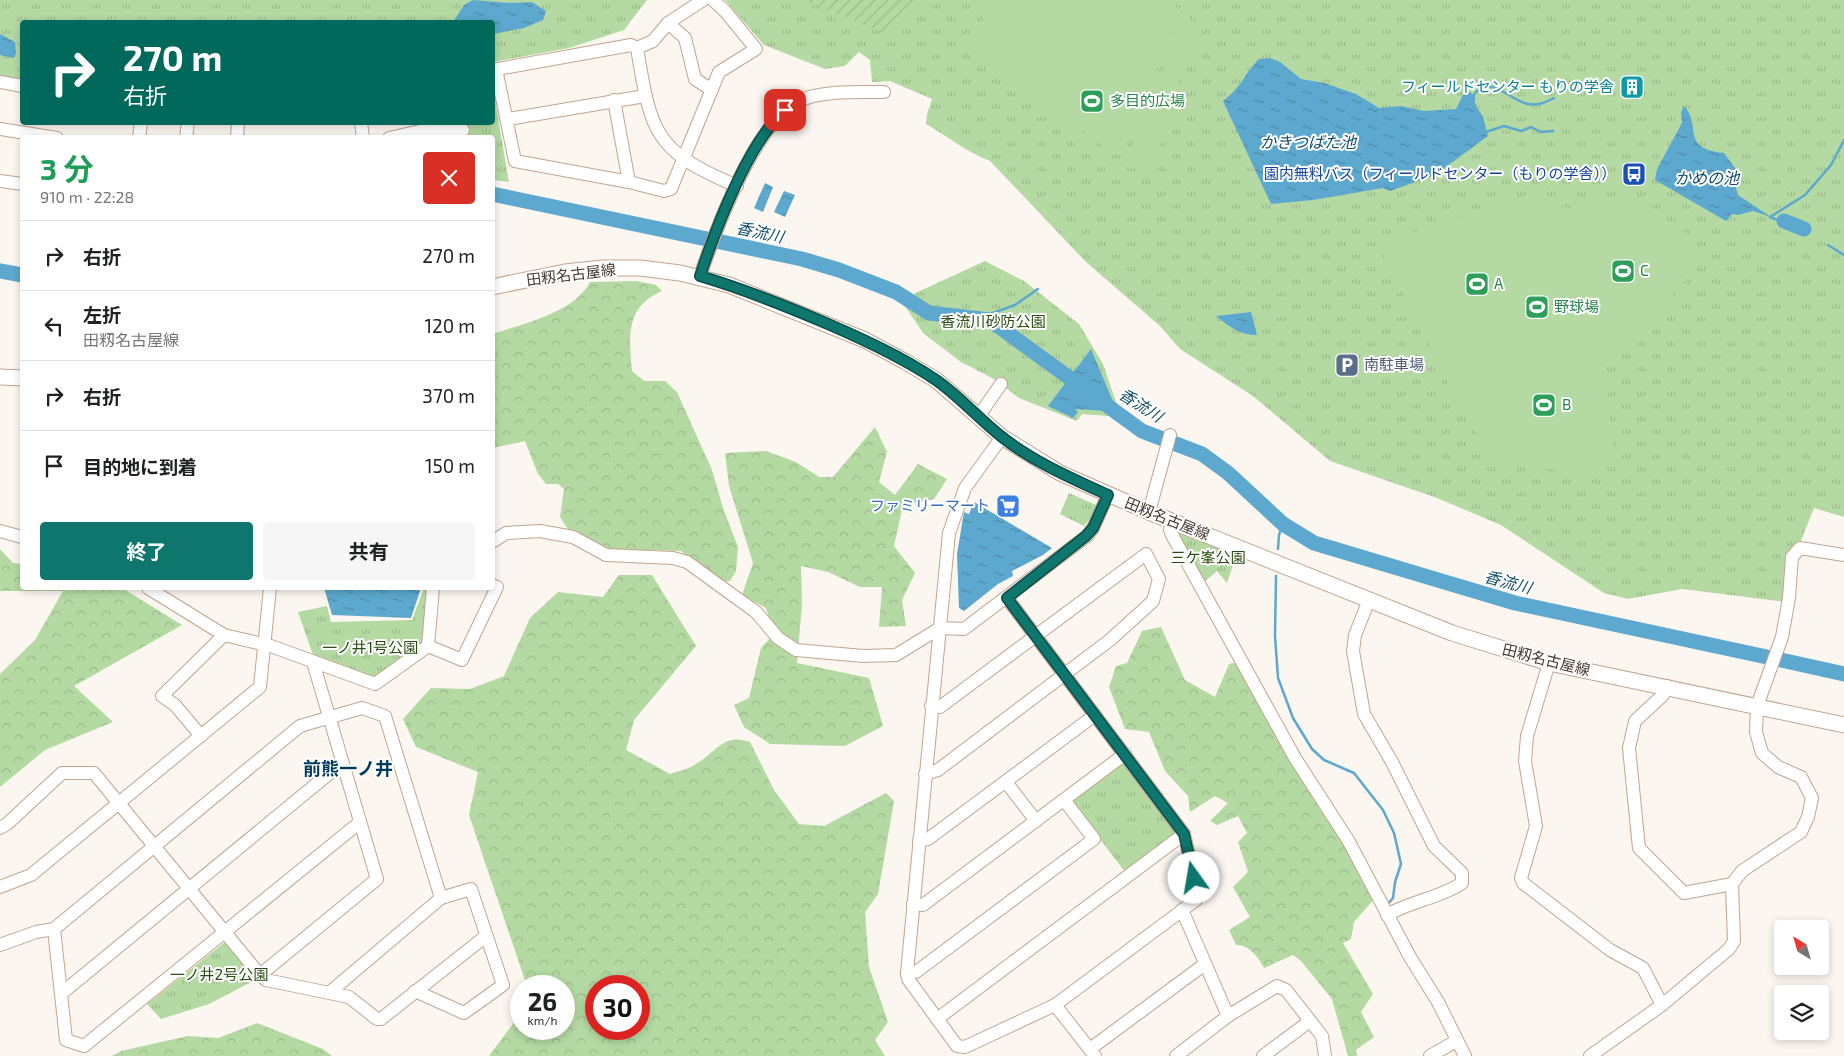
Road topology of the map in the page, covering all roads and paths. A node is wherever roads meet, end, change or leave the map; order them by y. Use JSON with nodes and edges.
{"nodes":[{"id":1,"x":703,"y":0,"type":"edge"},
{"id":2,"x":713,"y":0,"type":"edge"},
{"id":3,"x":668,"y":23,"type":"junction"},
{"id":4,"x":637,"y":48,"type":"junction"},
{"id":5,"x":495,"y":69,"type":"edge"},
{"id":6,"x":495,"y":73,"type":"edge"},
{"id":7,"x":0,"y":82,"type":"edge"},
{"id":8,"x":20,"y":86,"type":"edge"},
{"id":9,"x":712,"y":90,"type":"junction"},
{"id":10,"x":884,"y":92,"type":"dead end"},
{"id":11,"x":645,"y":96,"type":"junction"},
{"id":12,"x":614,"y":100,"type":"junction"},
{"id":13,"x":508,"y":119,"type":"junction"},
{"id":14,"x":0,"y":129,"type":"edge"},
{"id":15,"x":463,"y":130,"type":"edge"},
{"id":16,"x":38,"y":135,"type":"edge"},
{"id":17,"x":402,"y":135,"type":"edge"},
{"id":18,"x":683,"y":160,"type":"junction"},
{"id":19,"x":0,"y":181,"type":"edge"},
{"id":20,"x":629,"y":182,"type":"junction"},
{"id":21,"x":20,"y":184,"type":"edge"},
{"id":22,"x":737,"y":186,"type":"junction"},
{"id":23,"x":700,"y":276,"type":"junction"},
{"id":24,"x":495,"y":286,"type":"edge"},
{"id":25,"x":0,"y":377,"type":"edge"},
{"id":26,"x":20,"y":378,"type":"edge"},
{"id":27,"x":1001,"y":384,"type":"dead end"},
{"id":28,"x":978,"y":417,"type":"junction"},
{"id":29,"x":1170,"y":435,"type":"dead end"},
{"id":30,"x":1002,"y":437,"type":"junction"},
{"id":31,"x":1108,"y":495,"type":"junction"},
{"id":32,"x":1149,"y":512,"type":"junction"},
{"id":33,"x":1173,"y":521,"type":"junction"},
{"id":34,"x":0,"y":531,"type":"edge"},
{"id":35,"x":20,"y":536,"type":"edge"},
{"id":36,"x":495,"y":540,"type":"edge"},
{"id":37,"x":1844,"y":555,"type":"edge"},
{"id":38,"x":495,"y":586,"type":"edge"},
{"id":39,"x":151,"y":590,"type":"edge"},
{"id":40,"x":270,"y":590,"type":"edge"},
{"id":41,"x":433,"y":590,"type":"edge"},
{"id":42,"x":1007,"y":598,"type":"junction"},
{"id":43,"x":1369,"y":600,"type":"junction"},
{"id":44,"x":940,"y":628,"type":"junction"},
{"id":45,"x":224,"y":635,"type":"junction"},
{"id":46,"x":1035,"y":635,"type":"junction"},
{"id":47,"x":265,"y":646,"type":"junction"},
{"id":48,"x":428,"y":646,"type":"junction"},
{"id":49,"x":313,"y":662,"type":"junction"},
{"id":50,"x":1549,"y":663,"type":"junction"},
{"id":51,"x":1065,"y":674,"type":"junction"},
{"id":52,"x":1667,"y":686,"type":"junction"},
{"id":53,"x":931,"y":706,"type":"junction"},
{"id":54,"x":1757,"y":706,"type":"junction"},
{"id":55,"x":1095,"y":715,"type":"junction"},
{"id":56,"x":329,"y":717,"type":"junction"},
{"id":57,"x":1844,"y":725,"type":"edge"},
{"id":58,"x":200,"y":736,"type":"junction"},
{"id":59,"x":1124,"y":754,"type":"junction"},
{"id":60,"x":342,"y":764,"type":"junction"},
{"id":61,"x":925,"y":774,"type":"junction"},
{"id":62,"x":1006,"y":782,"type":"junction"},
{"id":63,"x":1064,"y":800,"type":"junction"},
{"id":64,"x":119,"y":803,"type":"junction"},
{"id":65,"x":1036,"y":821,"type":"junction"},
{"id":66,"x":360,"y":823,"type":"junction"},
{"id":67,"x":0,"y":828,"type":"edge"},
{"id":68,"x":1184,"y":834,"type":"junction"},
{"id":69,"x":919,"y":841,"type":"junction"},
{"id":70,"x":154,"y":846,"type":"junction"},
{"id":71,"x":1732,"y":884,"type":"junction"},
{"id":72,"x":0,"y":886,"type":"edge"},
{"id":73,"x":190,"y":889,"type":"junction"},
{"id":74,"x":441,"y":898,"type":"junction"},
{"id":75,"x":913,"y":904,"type":"junction"},
{"id":76,"x":1182,"y":910,"type":"junction"},
{"id":77,"x":1387,"y":916,"type":"junction"},
{"id":78,"x":54,"y":929,"type":"junction"},
{"id":79,"x":225,"y":931,"type":"junction"},
{"id":80,"x":486,"y":936,"type":"junction"},
{"id":81,"x":0,"y":945,"type":"edge"},
{"id":82,"x":1205,"y":964,"type":"junction"},
{"id":83,"x":907,"y":973,"type":"junction"},
{"id":84,"x":260,"y":975,"type":"junction"},
{"id":85,"x":415,"y":991,"type":"junction"},
{"id":86,"x":330,"y":992,"type":"junction"},
{"id":87,"x":62,"y":993,"type":"junction"},
{"id":88,"x":1054,"y":1005,"type":"junction"},
{"id":89,"x":1662,"y":1005,"type":"junction"},
{"id":90,"x":1228,"y":1016,"type":"junction"},
{"id":91,"x":937,"y":1019,"type":"junction"},
{"id":92,"x":1310,"y":1021,"type":"junction"},
{"id":93,"x":1456,"y":1041,"type":"junction"},
{"id":94,"x":1093,"y":1053,"type":"edge"},
{"id":95,"x":1176,"y":1056,"type":"edge"},
{"id":96,"x":1263,"y":1056,"type":"edge"},
{"id":97,"x":1324,"y":1056,"type":"edge"},
{"id":98,"x":1430,"y":1056,"type":"edge"},
{"id":99,"x":1465,"y":1056,"type":"edge"},
{"id":100,"x":1590,"y":1056,"type":"edge"}],
"edges":[{"from":1,"to":3,"type":"street"},
{"from":2,"to":9,"type":"street"},
{"from":3,"to":4,"type":"street"},
{"from":3,"to":9,"type":"street"},
{"from":4,"to":5,"type":"street"},
{"from":4,"to":11,"type":"street"},
{"from":6,"to":13,"type":"street"},
{"from":7,"to":8,"type":"street"},
{"from":9,"to":18,"type":"street"},
{"from":10,"to":22,"type":"street"},
{"from":11,"to":12,"type":"street"},
{"from":11,"to":18,"type":"street"},
{"from":12,"to":13,"type":"street"},
{"from":12,"to":20,"type":"street"},
{"from":13,"to":20,"type":"street"},
{"from":14,"to":16,"type":"street"},
{"from":15,"to":17,"type":"street"},
{"from":18,"to":20,"type":"street"},
{"from":18,"to":22,"type":"street"},
{"from":19,"to":21,"type":"street"},
{"from":22,"to":23,"type":"street"},
{"from":23,"to":24,"type":"main road","name":"田籾名古屋線"},
{"from":23,"to":28,"type":"main road","name":"田籾名古屋線"},
{"from":25,"to":26,"type":"main road"},
{"from":27,"to":28,"type":"street"},
{"from":28,"to":30,"type":"main road","name":"田籾名古屋線"},
{"from":29,"to":32,"type":"street"},
{"from":30,"to":31,"type":"main road","name":"田籾名古屋線"},
{"from":30,"to":44,"type":"street"},
{"from":31,"to":32,"type":"main road","name":"田籾名古屋線"},
{"from":31,"to":42,"type":"street"},
{"from":32,"to":33,"type":"main road","name":"田籾名古屋線"},
{"from":33,"to":43,"type":"main road","name":"田籾名古屋線"},
{"from":33,"to":77,"type":"street"},
{"from":34,"to":35,"type":"street"},
{"from":36,"to":44,"type":"street"},
{"from":37,"to":54,"type":"street"},
{"from":38,"to":48,"type":"street"},
{"from":39,"to":45,"type":"street"},
{"from":40,"to":47,"type":"street"},
{"from":41,"to":48,"type":"street"},
{"from":42,"to":44,"type":"street"},
{"from":42,"to":46,"type":"street"},
{"from":43,"to":50,"type":"main road","name":"田籾名古屋線"},
{"from":43,"to":77,"type":"street"},
{"from":44,"to":53,"type":"street"},
{"from":45,"to":47,"type":"street"},
{"from":45,"to":58,"type":"street"},
{"from":46,"to":51,"type":"street"},
{"from":46,"to":51,"type":"street"},
{"from":46,"to":53,"type":"street"},
{"from":47,"to":49,"type":"street"},
{"from":47,"to":58,"type":"street"},
{"from":48,"to":49,"type":"street"},
{"from":49,"to":56,"type":"street"},
{"from":50,"to":52,"type":"main road","name":"田籾名古屋線"},
{"from":50,"to":89,"type":"street"},
{"from":51,"to":55,"type":"street"},
{"from":51,"to":61,"type":"street"},
{"from":52,"to":54,"type":"main road","name":"田籾名古屋線"},
{"from":52,"to":71,"type":"street"},
{"from":53,"to":61,"type":"street"},
{"from":54,"to":57,"type":"main road","name":"田籾名古屋線"},
{"from":54,"to":71,"type":"street"},
{"from":55,"to":59,"type":"street"},
{"from":55,"to":62,"type":"street"},
{"from":56,"to":60,"type":"street"},
{"from":56,"to":70,"type":"street"},
{"from":56,"to":74,"type":"street"},
{"from":58,"to":64,"type":"street"},
{"from":59,"to":63,"type":"street"},
{"from":59,"to":68,"type":"street"},
{"from":60,"to":66,"type":"street"},
{"from":60,"to":73,"type":"street"},
{"from":61,"to":69,"type":"street"},
{"from":62,"to":65,"type":"street"},
{"from":62,"to":69,"type":"street"},
{"from":63,"to":65,"type":"street"},
{"from":63,"to":83,"type":"street"},
{"from":64,"to":67,"type":"street"},
{"from":64,"to":70,"type":"street"},
{"from":64,"to":72,"type":"street"},
{"from":65,"to":75,"type":"street"},
{"from":66,"to":79,"type":"street"},
{"from":66,"to":84,"type":"street"},
{"from":68,"to":76,"type":"street"},
{"from":68,"to":91,"type":"street"},
{"from":69,"to":75,"type":"street"},
{"from":70,"to":73,"type":"street"},
{"from":70,"to":78,"type":"street"},
{"from":71,"to":89,"type":"street"},
{"from":73,"to":79,"type":"street"},
{"from":73,"to":87,"type":"street"},
{"from":74,"to":80,"type":"street"},
{"from":74,"to":86,"type":"street"},
{"from":75,"to":83,"type":"street"},
{"from":76,"to":82,"type":"street"},
{"from":76,"to":88,"type":"street"},
{"from":77,"to":93,"type":"street"},
{"from":78,"to":81,"type":"street"},
{"from":78,"to":87,"type":"street"},
{"from":79,"to":84,"type":"street"},
{"from":79,"to":87,"type":"street"},
{"from":80,"to":85,"type":"street"},
{"from":80,"to":85,"type":"street"},
{"from":82,"to":90,"type":"street"},
{"from":82,"to":94,"type":"street"},
{"from":83,"to":91,"type":"street"},
{"from":84,"to":86,"type":"street"},
{"from":85,"to":86,"type":"street"},
{"from":88,"to":91,"type":"street"},
{"from":88,"to":94,"type":"street"},
{"from":89,"to":100,"type":"street"},
{"from":90,"to":92,"type":"street"},
{"from":90,"to":95,"type":"street"},
{"from":92,"to":96,"type":"street"},
{"from":92,"to":97,"type":"street"},
{"from":93,"to":98,"type":"street"},
{"from":93,"to":99,"type":"street"}]}
